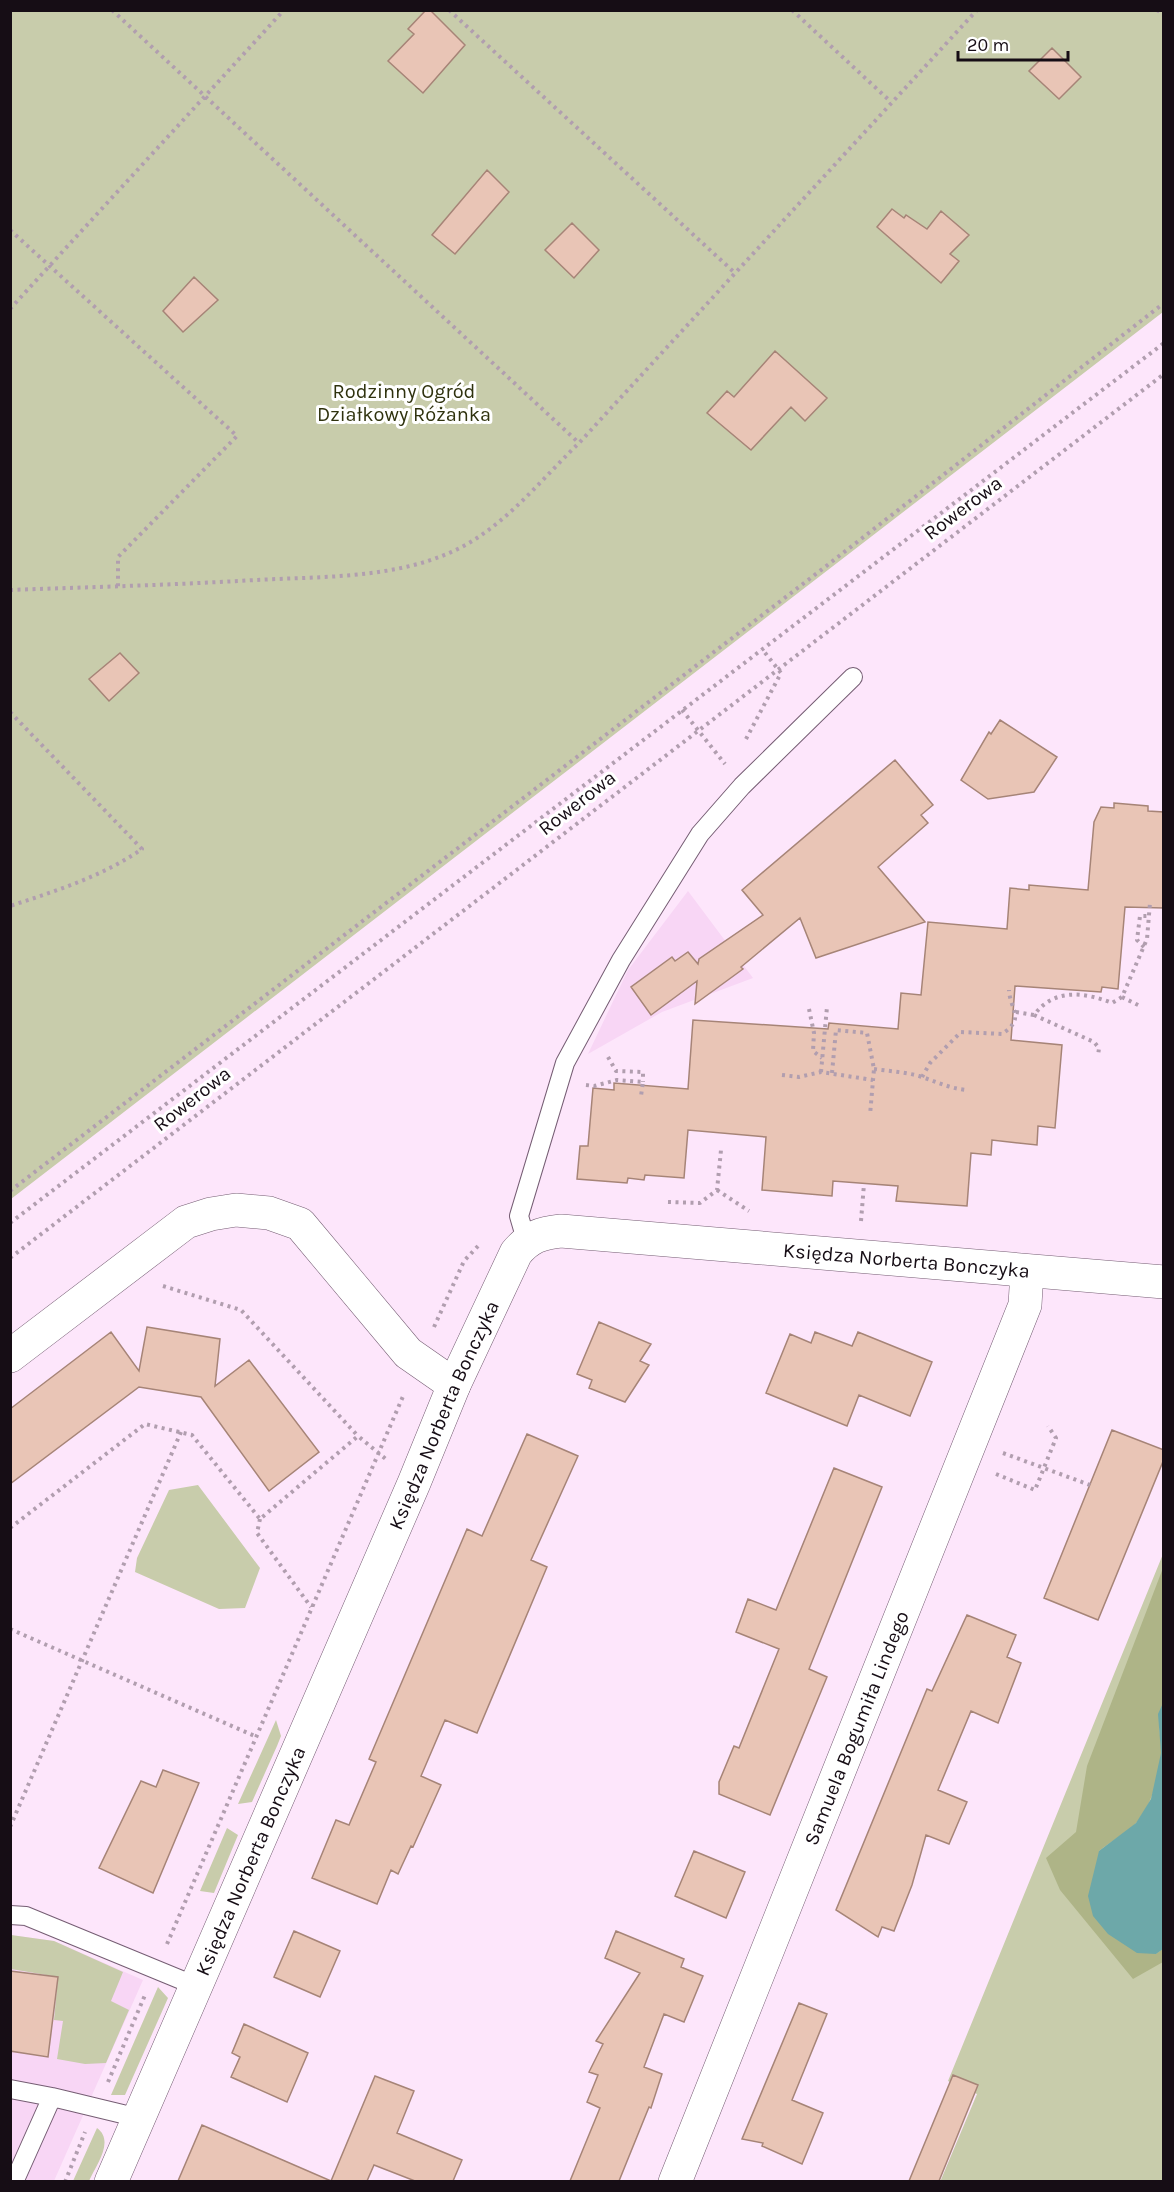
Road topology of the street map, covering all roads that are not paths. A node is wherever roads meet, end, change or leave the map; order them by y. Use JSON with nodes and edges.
{"nodes":[{"id":1,"x":853,"y":677,"type":"dead end"},
{"id":2,"x":526,"y":1240,"type":"junction"},
{"id":3,"x":1027,"y":1271,"type":"junction"},
{"id":4,"x":1164,"y":1281,"type":"edge"},
{"id":5,"x":10,"y":1356,"type":"edge"},
{"id":6,"x":454,"y":1385,"type":"junction"},
{"id":7,"x":10,"y":1915,"type":"edge"},
{"id":8,"x":196,"y":1986,"type":"junction"},
{"id":9,"x":10,"y":2089,"type":"edge"},
{"id":10,"x":52,"y":2097,"type":"junction"},
{"id":11,"x":139,"y":2118,"type":"junction"},
{"id":12,"x":14,"y":2181,"type":"edge"},
{"id":13,"x":111,"y":2181,"type":"edge"},
{"id":14,"x":675,"y":2181,"type":"edge"}],
"edges":[{"from":1,"to":2,"type":"lane"},
{"from":2,"to":3,"type":"street","name":"Księdza Norberta Bonczyka"},
{"from":2,"to":6,"type":"street","name":"Księdza Norberta Bonczyka"},
{"from":3,"to":4,"type":"street","name":"Księdza Norberta Bonczyka"},
{"from":3,"to":14,"type":"street","name":"Samuela Bogumiła Lindego"},
{"from":5,"to":6,"type":"street"},
{"from":6,"to":8,"type":"street","name":"Księdza Norberta Bonczyka"},
{"from":7,"to":8,"type":"lane"},
{"from":8,"to":11,"type":"street","name":"Księdza Norberta Bonczyka"},
{"from":9,"to":10,"type":"lane"},
{"from":10,"to":11,"type":"lane"},
{"from":10,"to":12,"type":"lane"},
{"from":11,"to":13,"type":"street","name":"Księdza Norberta Bonczyka"}]}
